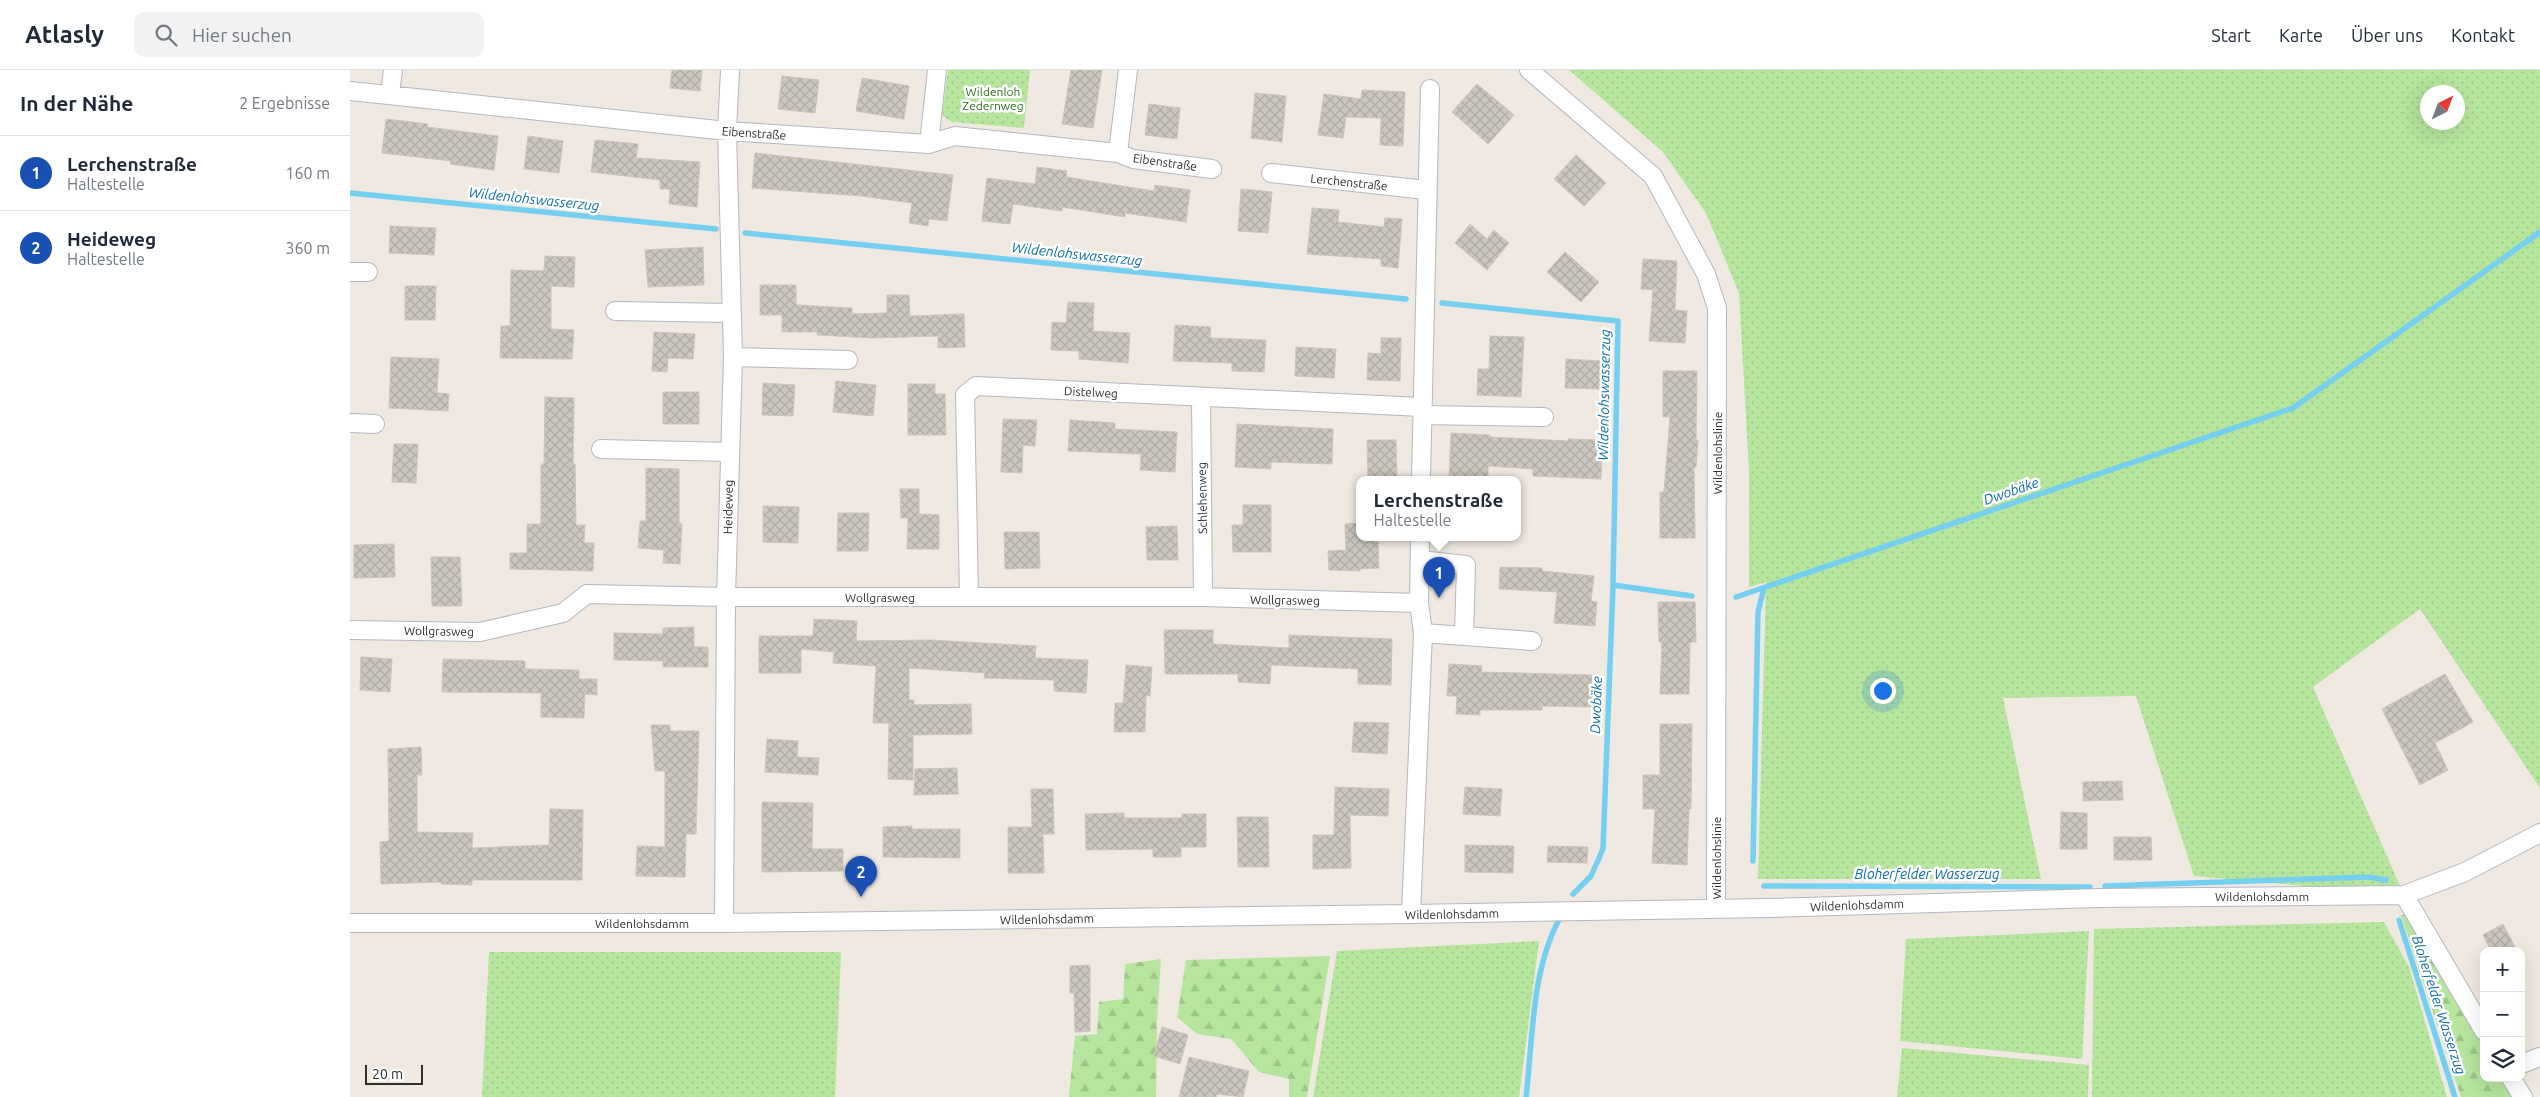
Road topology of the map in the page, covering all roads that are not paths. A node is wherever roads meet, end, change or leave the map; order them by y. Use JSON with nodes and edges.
{"nodes":[{"id":1,"x":393,"y":70,"type":"edge"},
{"id":2,"x":730,"y":70,"type":"edge"},
{"id":3,"x":937,"y":70,"type":"edge"},
{"id":4,"x":1128,"y":70,"type":"edge"},
{"id":5,"x":1529,"y":70,"type":"edge"},
{"id":6,"x":1430,"y":89,"type":"dead end"},
{"id":7,"x":350,"y":91,"type":"edge"},
{"id":8,"x":390,"y":94,"type":"junction"},
{"id":9,"x":727,"y":131,"type":"junction"},
{"id":10,"x":929,"y":144,"type":"junction"},
{"id":11,"x":1118,"y":153,"type":"junction"},
{"id":12,"x":1212,"y":169,"type":"dead end"},
{"id":13,"x":1271,"y":173,"type":"dead end"},
{"id":14,"x":1426,"y":190,"type":"junction"},
{"id":15,"x":350,"y":272,"type":"edge"},
{"id":16,"x":368,"y":272,"type":"dead end"},
{"id":17,"x":615,"y":312,"type":"dead end"},
{"id":18,"x":730,"y":313,"type":"junction"},
{"id":19,"x":732,"y":357,"type":"junction"},
{"id":20,"x":848,"y":360,"type":"dead end"},
{"id":21,"x":1201,"y":398,"type":"junction"},
{"id":22,"x":1422,"y":411,"type":"junction"},
{"id":23,"x":1544,"y":417,"type":"dead end"},
{"id":24,"x":350,"y":423,"type":"edge"},
{"id":25,"x":375,"y":424,"type":"dead end"},
{"id":26,"x":601,"y":449,"type":"dead end"},
{"id":27,"x":730,"y":452,"type":"junction"},
{"id":28,"x":1421,"y":476,"type":"edge"},
{"id":29,"x":1420,"y":541,"type":"edge"},
{"id":30,"x":1420,"y":560,"type":"junction"},
{"id":31,"x":726,"y":597,"type":"junction"},
{"id":32,"x":969,"y":597,"type":"junction"},
{"id":33,"x":1203,"y":598,"type":"junction"},
{"id":34,"x":1419,"y":603,"type":"junction"},
{"id":35,"x":350,"y":630,"type":"edge"},
{"id":36,"x":1423,"y":633,"type":"junction"},
{"id":37,"x":1464,"y":636,"type":"junction"},
{"id":38,"x":1532,"y":641,"type":"dead end"},
{"id":39,"x":2540,"y":833,"type":"edge"},
{"id":40,"x":2404,"y":895,"type":"junction"},
{"id":41,"x":1716,"y":909,"type":"junction"},
{"id":42,"x":1411,"y":914,"type":"junction"},
{"id":43,"x":350,"y":923,"type":"edge"},
{"id":44,"x":724,"y":923,"type":"junction"},
{"id":45,"x":2480,"y":1024,"type":"edge"},
{"id":46,"x":2540,"y":1057,"type":"edge"},
{"id":47,"x":2525,"y":1063,"type":"edge"},
{"id":48,"x":2513,"y":1082,"type":"edge"},
{"id":49,"x":2522,"y":1097,"type":"edge"}],
"edges":[{"from":1,"to":8,"type":"street"},
{"from":2,"to":9,"type":"street","name":"Heideweg"},
{"from":3,"to":10,"type":"street"},
{"from":4,"to":11,"type":"street","name":"Eibenstraße"},
{"from":5,"to":41,"type":"street","name":"Wildenlohslinie"},
{"from":6,"to":14,"type":"street"},
{"from":7,"to":8,"type":"street","name":"Eibenstraße"},
{"from":8,"to":9,"type":"street","name":"Eibenstraße"},
{"from":9,"to":10,"type":"street","name":"Eibenstraße"},
{"from":9,"to":18,"type":"street","name":"Heideweg"},
{"from":10,"to":11,"type":"street","name":"Eibenstraße"},
{"from":11,"to":12,"type":"street","name":"Eibenstraße"},
{"from":13,"to":14,"type":"street","name":"Lerchenstraße"},
{"from":14,"to":22,"type":"street"},
{"from":15,"to":16,"type":"street"},
{"from":17,"to":18,"type":"street"},
{"from":18,"to":19,"type":"street","name":"Heideweg"},
{"from":19,"to":20,"type":"street"},
{"from":19,"to":27,"type":"street","name":"Heideweg"},
{"from":21,"to":22,"type":"street","name":"Distelweg"},
{"from":21,"to":32,"type":"street","name":"Distelweg"},
{"from":21,"to":33,"type":"street","name":"Schlehenweg"},
{"from":22,"to":23,"type":"street"},
{"from":22,"to":28,"type":"street"},
{"from":24,"to":25,"type":"street"},
{"from":26,"to":27,"type":"street"},
{"from":27,"to":31,"type":"street","name":"Heideweg"},
{"from":29,"to":30,"type":"street"},
{"from":30,"to":34,"type":"street"},
{"from":30,"to":37,"type":"street"},
{"from":31,"to":32,"type":"street","name":"Wollgrasweg"},
{"from":31,"to":35,"type":"street","name":"Wollgrasweg"},
{"from":31,"to":44,"type":"street","name":"Heideweg"},
{"from":32,"to":33,"type":"street","name":"Wollgrasweg"},
{"from":33,"to":34,"type":"street","name":"Wollgrasweg"},
{"from":34,"to":36,"type":"street"},
{"from":36,"to":37,"type":"street"},
{"from":36,"to":42,"type":"street"},
{"from":37,"to":38,"type":"street"},
{"from":39,"to":40,"type":"street","name":"Wildenlohsdamm"},
{"from":40,"to":41,"type":"street","name":"Wildenlohsdamm"},
{"from":40,"to":45,"type":"street"},
{"from":41,"to":42,"type":"street","name":"Wildenlohsdamm"},
{"from":42,"to":44,"type":"street","name":"Wildenlohsdamm"},
{"from":43,"to":44,"type":"street","name":"Wildenlohsdamm"},
{"from":46,"to":47,"type":"street"},
{"from":48,"to":49,"type":"street"}]}
